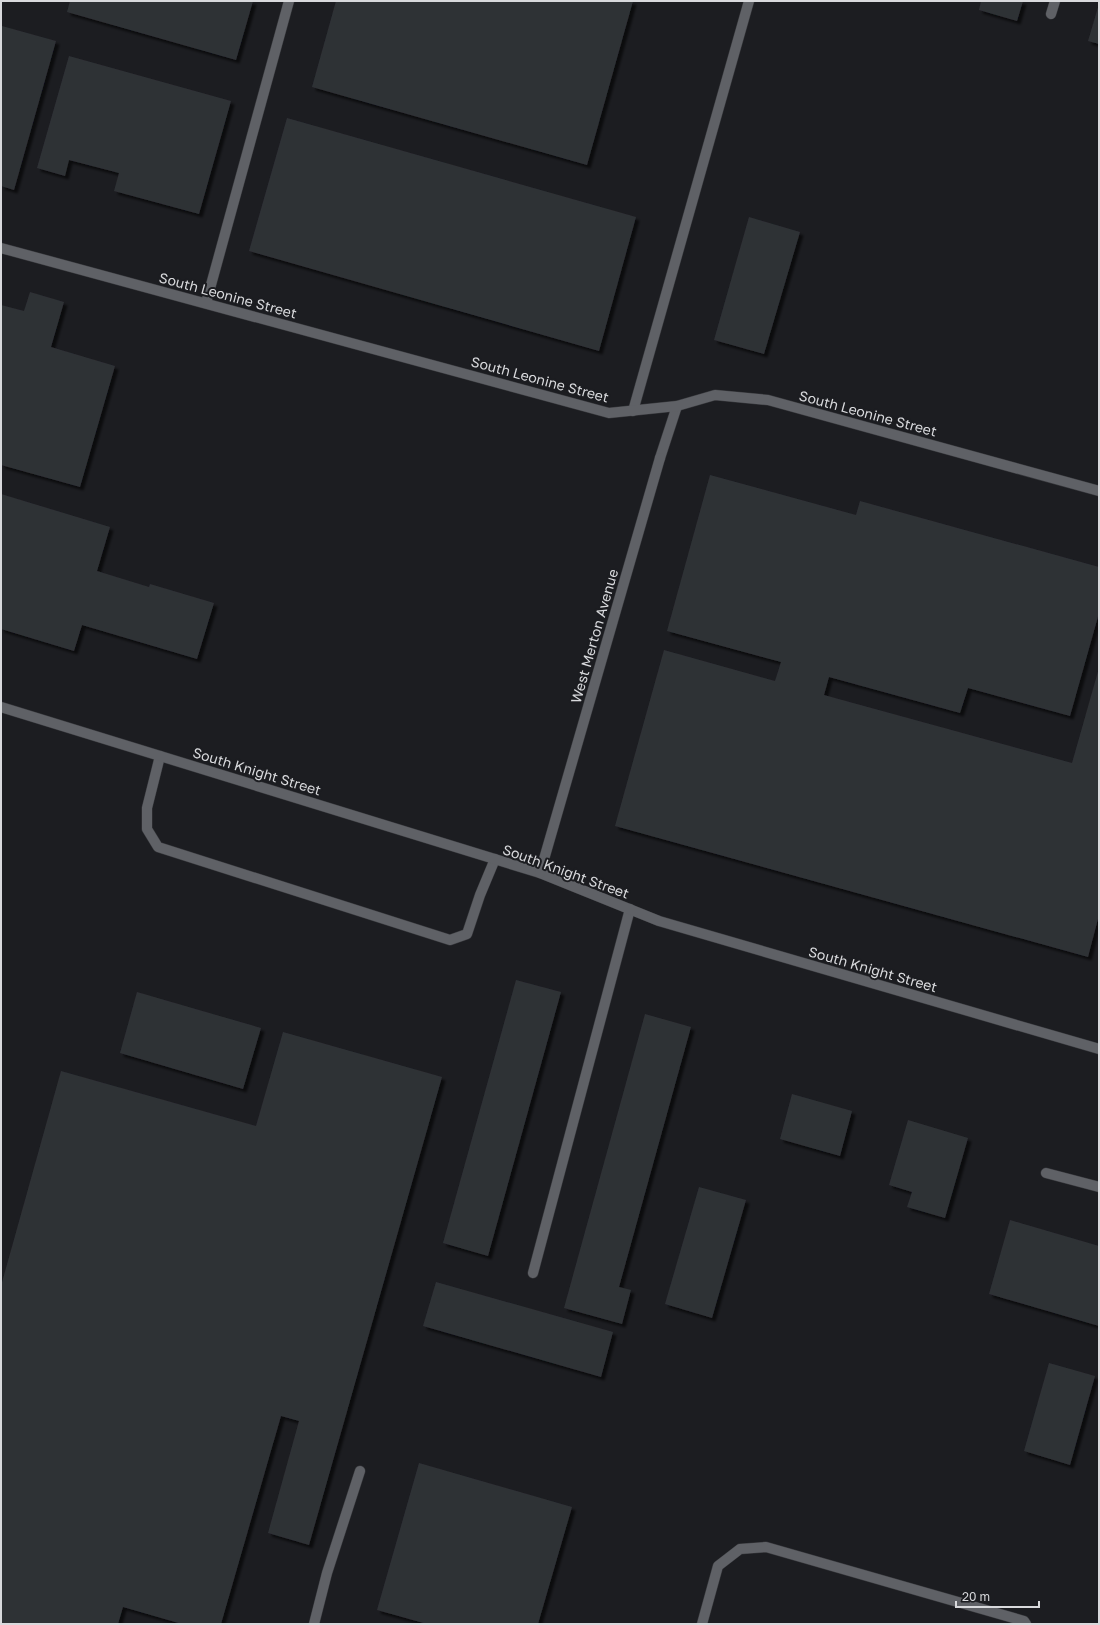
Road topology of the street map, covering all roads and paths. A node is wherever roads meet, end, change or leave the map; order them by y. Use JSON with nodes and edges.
{"nodes":[{"id":1,"x":289,"y":1,"type":"edge"},
{"id":2,"x":749,"y":1,"type":"edge"},
{"id":3,"x":1055,"y":1,"type":"edge"},
{"id":4,"x":1051,"y":14,"type":"dead end"},
{"id":5,"x":1,"y":248,"type":"edge"},
{"id":6,"x":206,"y":303,"type":"junction"},
{"id":7,"x":677,"y":406,"type":"junction"},
{"id":8,"x":633,"y":411,"type":"junction"},
{"id":9,"x":1099,"y":491,"type":"edge"},
{"id":10,"x":1,"y":707,"type":"edge"},
{"id":11,"x":160,"y":756,"type":"junction"},
{"id":12,"x":495,"y":860,"type":"junction"},
{"id":13,"x":540,"y":873,"type":"junction"},
{"id":14,"x":630,"y":909,"type":"junction"},
{"id":15,"x":1099,"y":1049,"type":"edge"},
{"id":16,"x":1046,"y":1173,"type":"dead end"},
{"id":17,"x":1099,"y":1187,"type":"edge"},
{"id":18,"x":533,"y":1273,"type":"dead end"},
{"id":19,"x":360,"y":1470,"type":"dead end"},
{"id":20,"x":314,"y":1624,"type":"edge"},
{"id":21,"x":702,"y":1624,"type":"edge"},
{"id":22,"x":1026,"y":1624,"type":"edge"}],
"edges":[{"from":1,"to":6,"type":"street"},
{"from":2,"to":8,"type":"street"},
{"from":3,"to":4,"type":"street"},
{"from":5,"to":6,"type":"street","name":"South Leonine Street"},
{"from":6,"to":8,"type":"street","name":"South Leonine Street"},
{"from":7,"to":8,"type":"street","name":"South Leonine Street"},
{"from":7,"to":9,"type":"street","name":"South Leonine Street"},
{"from":7,"to":13,"type":"street","name":"West Merton Avenue"},
{"from":10,"to":11,"type":"street","name":"South Knight Street"},
{"from":11,"to":12,"type":"street","name":"South Knight Street"},
{"from":11,"to":12,"type":"street"},
{"from":12,"to":13,"type":"street","name":"South Knight Street"},
{"from":13,"to":14,"type":"street","name":"South Knight Street"},
{"from":14,"to":15,"type":"street","name":"South Knight Street"},
{"from":14,"to":18,"type":"street"},
{"from":16,"to":17,"type":"street"},
{"from":19,"to":20,"type":"street"},
{"from":21,"to":22,"type":"street"}]}
